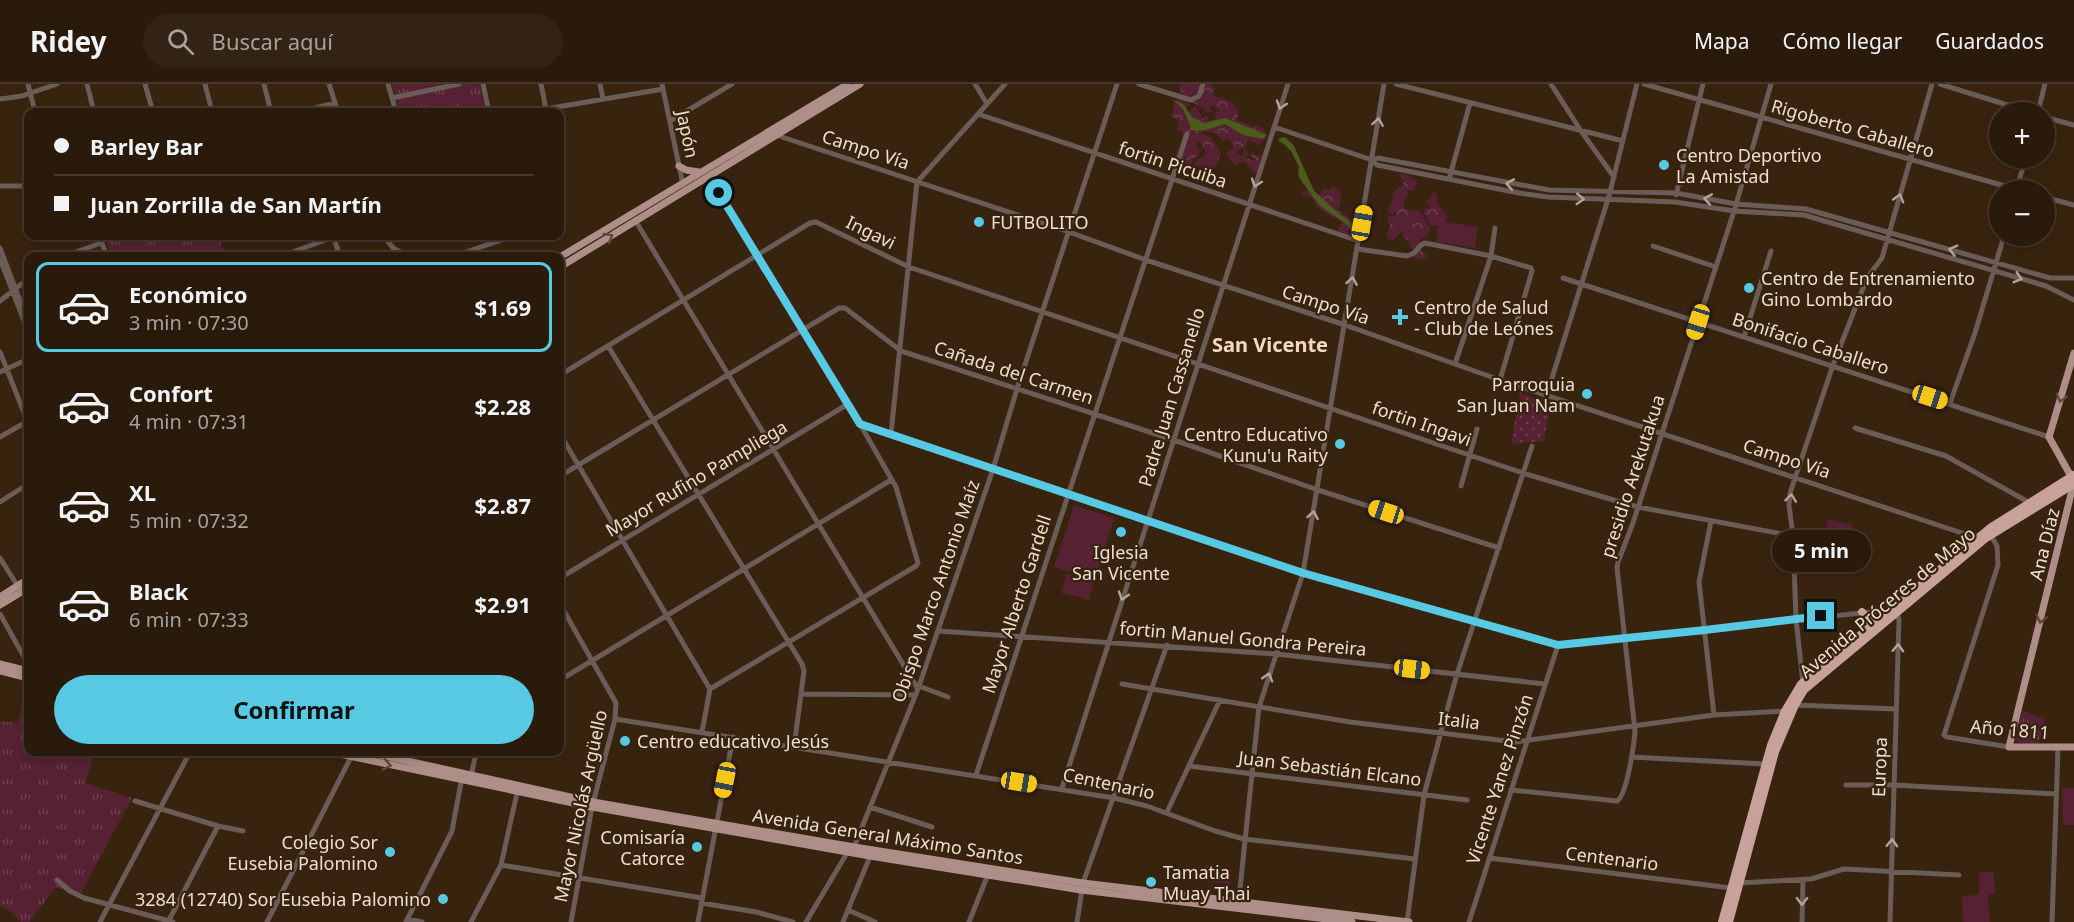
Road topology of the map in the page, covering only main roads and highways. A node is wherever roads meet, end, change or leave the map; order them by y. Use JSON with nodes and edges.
{"nodes":[{"id":1,"x":849,"y":84,"type":"edge"},
{"id":2,"x":860,"y":84,"type":"edge"},
{"id":3,"x":838,"y":94,"type":"junction"},
{"id":4,"x":679,"y":166,"type":"road end"},
{"id":5,"x":705,"y":174,"type":"junction"},
{"id":6,"x":683,"y":187,"type":"junction"},
{"id":7,"x":564,"y":255,"type":"edge"},
{"id":8,"x":564,"y":265,"type":"edge"},
{"id":9,"x":2073,"y":358,"type":"edge"},
{"id":10,"x":2073,"y":480,"type":"edge"},
{"id":11,"x":1989,"y":533,"type":"junction"},
{"id":12,"x":24,"y":583,"type":"edge"},
{"id":13,"x":24,"y":588,"type":"edge"},
{"id":14,"x":19,"y":589,"type":"junction"},
{"id":15,"x":0,"y":597,"type":"edge"},
{"id":16,"x":0,"y":605,"type":"edge"},
{"id":17,"x":1893,"y":611,"type":"junction"},
{"id":18,"x":1862,"y":612,"type":"road end"},
{"id":19,"x":1872,"y":624,"type":"junction"},
{"id":20,"x":0,"y":664,"type":"edge"},
{"id":21,"x":0,"y":670,"type":"edge"},
{"id":22,"x":24,"y":670,"type":"edge"},
{"id":23,"x":24,"y":677,"type":"edge"},
{"id":24,"x":1803,"y":686,"type":"junction"},
{"id":25,"x":1791,"y":707,"type":"junction"},
{"id":26,"x":2009,"y":747,"type":"joint"},
{"id":27,"x":2074,"y":747,"type":"edge"},
{"id":28,"x":362,"y":756,"type":"edge"},
{"id":29,"x":383,"y":756,"type":"edge"},
{"id":30,"x":467,"y":777,"type":"junction"},
{"id":31,"x":593,"y":805,"type":"junction"},
{"id":32,"x":716,"y":826,"type":"junction"},
{"id":33,"x":871,"y":853,"type":"junction"},
{"id":34,"x":1290,"y":915,"type":"edge"},
{"id":35,"x":1352,"y":922,"type":"edge"},
{"id":36,"x":1408,"y":922,"type":"edge"},
{"id":37,"x":1722,"y":922,"type":"edge"},
{"id":38,"x":1728,"y":922,"type":"edge"}],
"edges":[{"from":1,"to":3,"type":"main road"},
{"from":2,"to":3,"type":"main road"},
{"from":3,"to":5,"type":"main road"},
{"from":3,"to":5,"type":"main road"},
{"from":4,"to":5,"type":"main road"},
{"from":5,"to":6,"type":"main road"},
{"from":6,"to":7,"type":"main road"},
{"from":8,"to":6,"type":"main road","one_way":true},
{"from":9,"to":10,"type":"main road","one_way":true},
{"from":10,"to":11,"type":"highway","name":"Avenida Próceres de Mayo"},
{"from":10,"to":11,"type":"highway","name":"Avenida Próceres de Mayo"},
{"from":10,"to":26,"type":"main road","name":"Ana Díaz","one_way":true},
{"from":11,"to":17,"type":"highway","name":"Avenida Próceres de Mayo"},
{"from":11,"to":17,"type":"highway","name":"Avenida Próceres de Mayo"},
{"from":12,"to":14,"type":"main road"},
{"from":13,"to":14,"type":"main road"},
{"from":14,"to":15,"type":"main road"},
{"from":14,"to":16,"type":"main road"},
{"from":17,"to":19,"type":"highway","name":"Avenida Próceres de Mayo"},
{"from":17,"to":24,"type":"highway","name":"Avenida Próceres de Mayo"},
{"from":18,"to":19,"type":"highway"},
{"from":19,"to":24,"type":"highway","name":"Avenida Próceres de Mayo"},
{"from":20,"to":22,"type":"main road"},
{"from":21,"to":23,"type":"main road"},
{"from":24,"to":25,"type":"highway","name":"Avenida Próceres de Mayo"},
{"from":25,"to":37,"type":"highway","name":"Avenida Próceres de Mayo"},
{"from":25,"to":38,"type":"highway","name":"Avenida Próceres de Mayo"},
{"from":26,"to":27,"type":"main road","name":"Año 1811"},
{"from":28,"to":30,"type":"main road","name":"Avenida General Máximo Santos","one_way":true},
{"from":29,"to":30,"type":"main road","name":"Avenida General Máximo Santos"},
{"from":30,"to":31,"type":"main road","name":"Avenida General Máximo Santos"},
{"from":30,"to":31,"type":"main road","name":"Avenida General Máximo Santos"},
{"from":31,"to":32,"type":"main road","name":"Avenida General Máximo Santos"},
{"from":32,"to":33,"type":"main road","name":"Avenida General Máximo Santos"},
{"from":32,"to":33,"type":"main road","name":"Avenida General Máximo Santos"},
{"from":33,"to":34,"type":"main road","name":"Avenida General Máximo Santos"},
{"from":34,"to":35,"type":"main road","name":"Avenida General Máximo Santos"},
{"from":34,"to":36,"type":"main road","name":"Avenida General Máximo Santos"}]}
